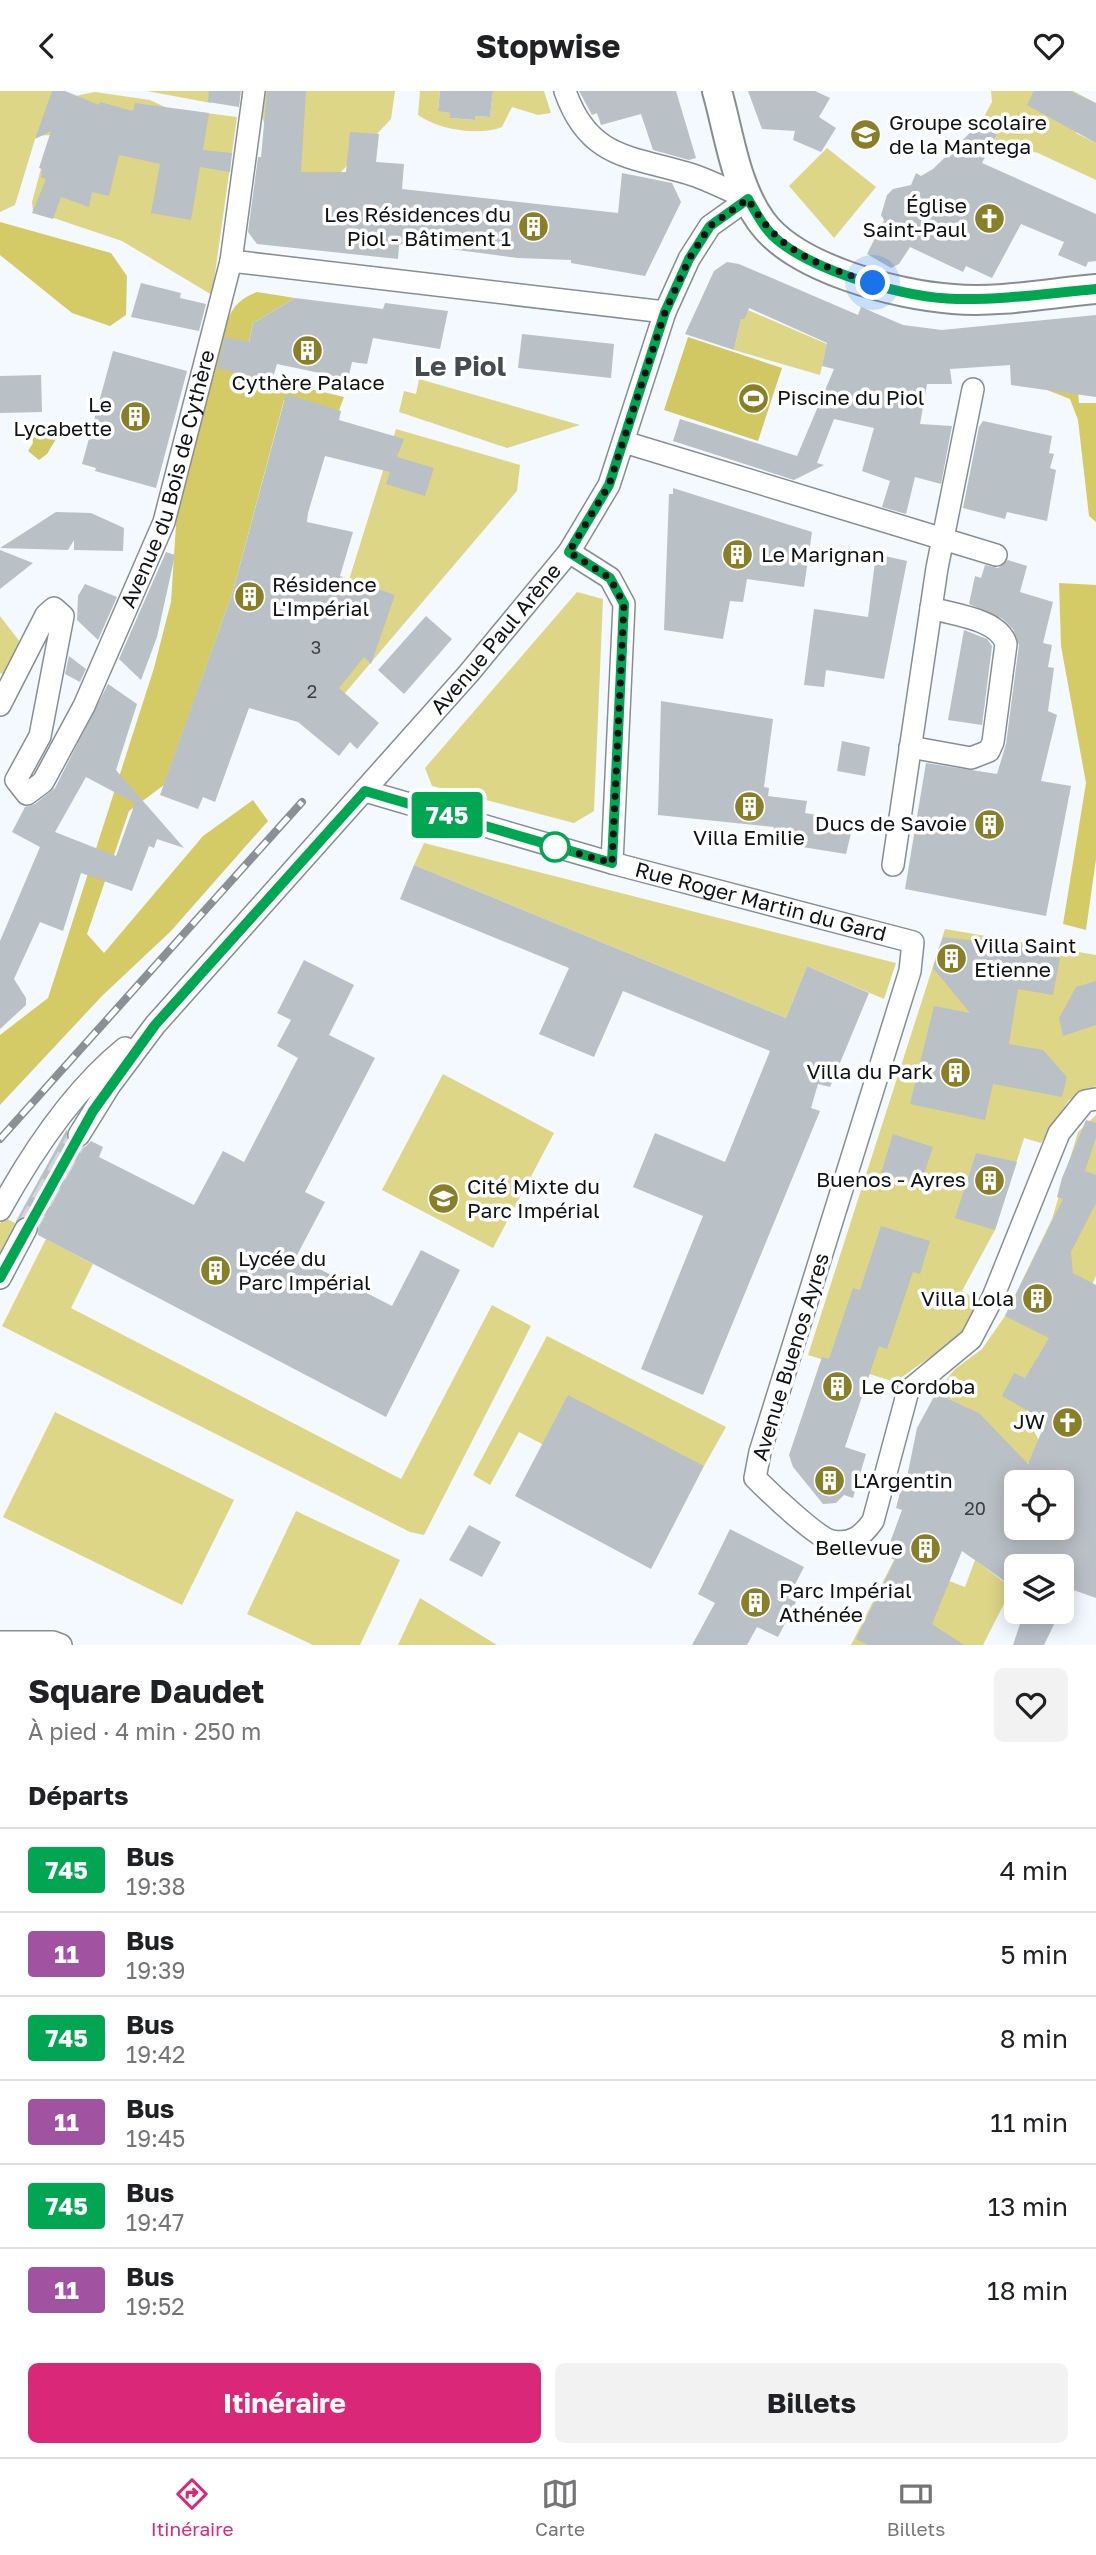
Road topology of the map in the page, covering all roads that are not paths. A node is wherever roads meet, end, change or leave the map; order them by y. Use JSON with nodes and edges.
{"nodes":[{"id":1,"x":254,"y":91,"type":"edge"},
{"id":2,"x":565,"y":91,"type":"edge"},
{"id":3,"x":717,"y":91,"type":"edge"},
{"id":4,"x":748,"y":199,"type":"junction"},
{"id":5,"x":231,"y":261,"type":"junction"},
{"id":6,"x":1096,"y":289,"type":"edge"},
{"id":7,"x":665,"y":312,"type":"junction"},
{"id":8,"x":973,"y":389,"type":"dead end"},
{"id":9,"x":624,"y":442,"type":"junction"},
{"id":10,"x":943,"y":538,"type":"junction"},
{"id":11,"x":569,"y":552,"type":"junction"},
{"id":12,"x":996,"y":555,"type":"dead end"},
{"id":13,"x":931,"y":608,"type":"junction"},
{"id":14,"x":0,"y":705,"type":"edge"},
{"id":15,"x":910,"y":747,"type":"junction"},
{"id":16,"x":365,"y":791,"type":"junction"},
{"id":17,"x":612,"y":863,"type":"junction"},
{"id":18,"x":892,"y":865,"type":"dead end"},
{"id":19,"x":913,"y":942,"type":"joint"},
{"id":20,"x":155,"y":1025,"type":"junction"},
{"id":21,"x":1096,"y":1099,"type":"edge"},
{"id":22,"x":79,"y":1135,"type":"tunnel mouth"},
{"id":23,"x":0,"y":1210,"type":"edge"},
{"id":24,"x":26,"y":1229,"type":"tunnel mouth"},
{"id":25,"x":0,"y":1278,"type":"edge"},
{"id":26,"x":0,"y":1642,"type":"edge"},
{"id":27,"x":61,"y":1645,"type":"edge"}],
"edges":[{"from":1,"to":5,"type":"street"},
{"from":2,"to":4,"type":"street"},
{"from":3,"to":4,"type":"street"},
{"from":4,"to":6,"type":"street"},
{"from":4,"to":7,"type":"street","name":"Avenue Paul Arène"},
{"from":5,"to":7,"type":"street"},
{"from":5,"to":14,"type":"street","name":"Avenue du Bois de Cythère"},
{"from":7,"to":9,"type":"street","name":"Avenue Paul Arène"},
{"from":8,"to":10,"type":"street"},
{"from":9,"to":10,"type":"street"},
{"from":9,"to":11,"type":"street","name":"Avenue Paul Arène"},
{"from":10,"to":12,"type":"street"},
{"from":10,"to":13,"type":"street"},
{"from":11,"to":16,"type":"street","name":"Avenue Paul Arène"},
{"from":11,"to":17,"type":"street"},
{"from":13,"to":15,"type":"street"},
{"from":13,"to":15,"type":"street"},
{"from":15,"to":18,"type":"street"},
{"from":16,"to":17,"type":"street","name":"Rue Roger Martin du Gard"},
{"from":16,"to":20,"type":"street","name":"Avenue Paul Arène"},
{"from":17,"to":19,"type":"street","name":"Rue Roger Martin du Gard"},
{"from":19,"to":21,"type":"street","name":"Avenue Buenos Ayres"},
{"from":20,"to":22,"type":"street","name":"Avenue Paul Arène"},
{"from":20,"to":23,"type":"street","name":"Avenue Paul Arène"},
{"from":24,"to":25,"type":"street"},
{"from":26,"to":27,"type":"street"}]}
